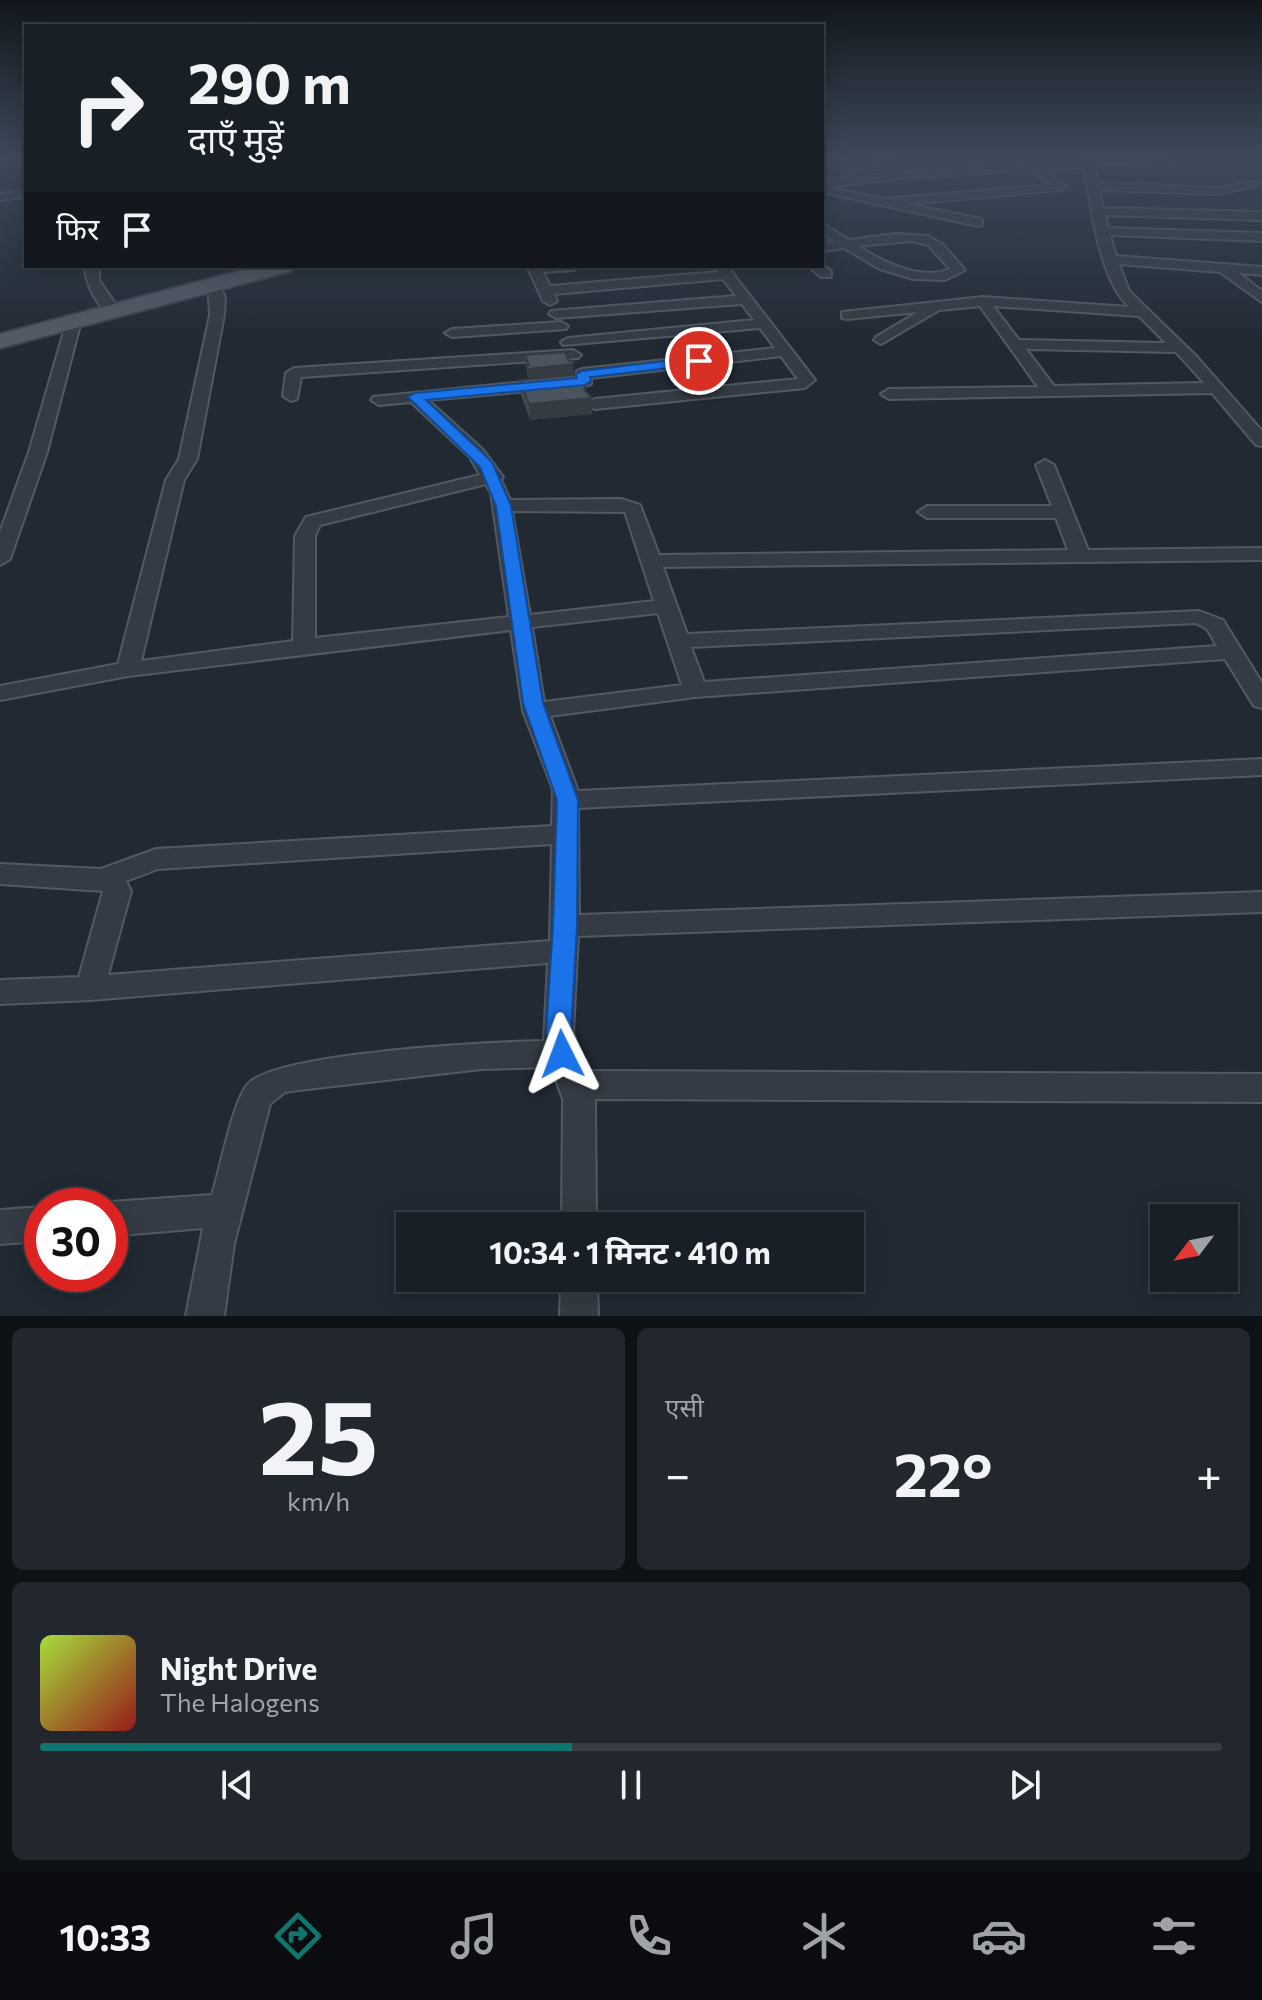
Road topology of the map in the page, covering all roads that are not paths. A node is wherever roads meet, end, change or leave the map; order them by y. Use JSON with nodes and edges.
{"nodes":[{"id":1,"x":966,"y":219,"type":"edge"},
{"id":2,"x":1100,"y":219,"type":"edge"},
{"id":3,"x":978,"y":222,"type":"dead end"},
{"id":4,"x":824,"y":228,"type":"edge"},
{"id":5,"x":1102,"y":231,"type":"junction"},
{"id":6,"x":1262,"y":237,"type":"edge"},
{"id":7,"x":848,"y":244,"type":"junction"},
{"id":8,"x":824,"y":247,"type":"edge"},
{"id":9,"x":1110,"y":259,"type":"junction"},
{"id":10,"x":92,"y":268,"type":"edge"},
{"id":11,"x":275,"y":268,"type":"edge"},
{"id":12,"x":534,"y":268,"type":"edge"},
{"id":13,"x":1224,"y":268,"type":"junction"},
{"id":14,"x":724,"y":271,"type":"edge"},
{"id":15,"x":1262,"y":271,"type":"edge"},
{"id":16,"x":213,"y":284,"type":"junction"},
{"id":17,"x":545,"y":291,"type":"junction"},
{"id":18,"x":1262,"y":298,"type":"edge"},
{"id":19,"x":745,"y":300,"type":"junction"},
{"id":20,"x":983,"y":301,"type":"junction"},
{"id":21,"x":940,"y":305,"type":"junction"},
{"id":22,"x":113,"y":311,"type":"junction"},
{"id":23,"x":1141,"y":312,"type":"junction"},
{"id":24,"x":847,"y":315,"type":"dead end"},
{"id":25,"x":559,"y":320,"type":"junction"},
{"id":26,"x":74,"y":321,"type":"junction"},
{"id":27,"x":764,"y":323,"type":"junction"},
{"id":28,"x":452,"y":333,"type":"dead end"},
{"id":29,"x":881,"y":340,"type":"dead end"},
{"id":30,"x":0,"y":341,"type":"edge"},
{"id":31,"x":1014,"y":344,"type":"junction"},
{"id":32,"x":571,"y":348,"type":"junction"},
{"id":33,"x":1180,"y":348,"type":"junction"},
{"id":34,"x":786,"y":351,"type":"junction"},
{"id":35,"x":477,"y":361,"type":"junction"},
{"id":36,"x":381,"y":368,"type":"junction"},
{"id":37,"x":584,"y":378,"type":"junction"},
{"id":38,"x":1217,"y":388,"type":"junction"},
{"id":39,"x":482,"y":390,"type":"junction"},
{"id":40,"x":1049,"y":391,"type":"junction"},
{"id":41,"x":889,"y":394,"type":"dead end"},
{"id":42,"x":291,"y":396,"type":"dead end"},
{"id":43,"x":415,"y":397,"type":"junction"},
{"id":44,"x":1262,"y":441,"type":"edge"},
{"id":45,"x":1045,"y":465,"type":"dead end"},
{"id":46,"x":494,"y":477,"type":"junction"},
{"id":47,"x":504,"y":506,"type":"junction"},
{"id":48,"x":927,"y":512,"type":"dead end"},
{"id":49,"x":1063,"y":512,"type":"junction"},
{"id":50,"x":1262,"y":554,"type":"edge"},
{"id":51,"x":1080,"y":555,"type":"junction"},
{"id":52,"x":0,"y":559,"type":"edge"},
{"id":53,"x":652,"y":561,"type":"junction"},
{"id":54,"x":667,"y":606,"type":"junction"},
{"id":55,"x":521,"y":622,"type":"junction"},
{"id":56,"x":678,"y":641,"type":"junction"},
{"id":57,"x":304,"y":646,"type":"junction"},
{"id":58,"x":1232,"y":652,"type":"junction"},
{"id":59,"x":128,"y":669,"type":"junction"},
{"id":60,"x":695,"y":690,"type":"junction"},
{"id":61,"x":0,"y":693,"type":"edge"},
{"id":62,"x":1262,"y":701,"type":"edge"},
{"id":63,"x":535,"y":711,"type":"junction"},
{"id":64,"x":1262,"y":767,"type":"edge"},
{"id":65,"x":567,"y":800,"type":"junction"},
{"id":66,"x":565,"y":834,"type":"junction"},
{"id":67,"x":0,"y":874,"type":"edge"},
{"id":68,"x":106,"y":878,"type":"junction"},
{"id":69,"x":1262,"y":902,"type":"edge"},
{"id":70,"x":564,"y":939,"type":"junction"},
{"id":71,"x":90,"y":988,"type":"junction"},
{"id":72,"x":0,"y":992,"type":"edge"},
{"id":73,"x":562,"y":1054,"type":"junction"},
{"id":74,"x":576,"y":1085,"type":"junction"},
{"id":75,"x":1262,"y":1088,"type":"edge"},
{"id":76,"x":225,"y":1210,"type":"junction"},
{"id":77,"x":579,"y":1212,"type":"edge"},
{"id":78,"x":128,"y":1218,"type":"edge"},
{"id":79,"x":24,"y":1225,"type":"edge"},
{"id":80,"x":0,"y":1227,"type":"edge"},
{"id":81,"x":579,"y":1292,"type":"edge"},
{"id":82,"x":205,"y":1316,"type":"edge"},
{"id":83,"x":579,"y":1316,"type":"edge"}],
"edges":[{"from":1,"to":3,"type":"street"},
{"from":2,"to":5,"type":"street"},
{"from":4,"to":7,"type":"street"},
{"from":5,"to":6,"type":"street"},
{"from":5,"to":9,"type":"street"},
{"from":7,"to":7,"type":"street"},
{"from":7,"to":8,"type":"street"},
{"from":9,"to":13,"type":"street"},
{"from":9,"to":23,"type":"street"},
{"from":10,"to":22,"type":"street"},
{"from":11,"to":16,"type":"main road"},
{"from":12,"to":17,"type":"street"},
{"from":13,"to":15,"type":"street"},
{"from":13,"to":18,"type":"street"},
{"from":14,"to":17,"type":"street"},
{"from":14,"to":19,"type":"street"},
{"from":16,"to":22,"type":"main road"},
{"from":16,"to":59,"type":"street"},
{"from":17,"to":25,"type":"street"},
{"from":19,"to":25,"type":"street"},
{"from":19,"to":27,"type":"street"},
{"from":20,"to":21,"type":"street"},
{"from":20,"to":23,"type":"street"},
{"from":20,"to":31,"type":"street"},
{"from":21,"to":24,"type":"street"},
{"from":21,"to":29,"type":"street"},
{"from":22,"to":26,"type":"main road"},
{"from":23,"to":33,"type":"street"},
{"from":25,"to":28,"type":"street"},
{"from":25,"to":32,"type":"street"},
{"from":26,"to":30,"type":"main road"},
{"from":26,"to":52,"type":"street"},
{"from":27,"to":32,"type":"street"},
{"from":27,"to":34,"type":"street"},
{"from":31,"to":33,"type":"street"},
{"from":31,"to":40,"type":"street"},
{"from":32,"to":35,"type":"street"},
{"from":32,"to":37,"type":"street"},
{"from":33,"to":38,"type":"street"},
{"from":34,"to":37,"type":"street"},
{"from":34,"to":37,"type":"street"},
{"from":35,"to":36,"type":"street"},
{"from":35,"to":39,"type":"street"},
{"from":36,"to":42,"type":"street"},
{"from":36,"to":43,"type":"street"},
{"from":37,"to":39,"type":"street"},
{"from":38,"to":40,"type":"street"},
{"from":38,"to":44,"type":"street"},
{"from":39,"to":43,"type":"street"},
{"from":40,"to":41,"type":"street"},
{"from":43,"to":46,"type":"street"},
{"from":45,"to":49,"type":"street"},
{"from":46,"to":47,"type":"street"},
{"from":46,"to":57,"type":"street"},
{"from":47,"to":53,"type":"street"},
{"from":47,"to":55,"type":"street"},
{"from":48,"to":49,"type":"street"},
{"from":49,"to":51,"type":"street"},
{"from":50,"to":51,"type":"street"},
{"from":51,"to":53,"type":"street"},
{"from":53,"to":54,"type":"street"},
{"from":54,"to":55,"type":"street"},
{"from":54,"to":56,"type":"street"},
{"from":55,"to":57,"type":"street"},
{"from":55,"to":63,"type":"street"},
{"from":56,"to":58,"type":"street"},
{"from":56,"to":60,"type":"street"},
{"from":57,"to":59,"type":"street"},
{"from":58,"to":60,"type":"street"},
{"from":58,"to":62,"type":"street"},
{"from":59,"to":61,"type":"street"},
{"from":60,"to":63,"type":"street"},
{"from":63,"to":65,"type":"street"},
{"from":64,"to":65,"type":"street"},
{"from":65,"to":66,"type":"street"},
{"from":66,"to":68,"type":"street"},
{"from":66,"to":70,"type":"street"},
{"from":67,"to":68,"type":"street"},
{"from":68,"to":71,"type":"street"},
{"from":69,"to":70,"type":"street"},
{"from":70,"to":71,"type":"street"},
{"from":70,"to":73,"type":"street"},
{"from":71,"to":72,"type":"street"},
{"from":73,"to":74,"type":"street"},
{"from":73,"to":76,"type":"street"},
{"from":74,"to":75,"type":"street"},
{"from":74,"to":77,"type":"street"},
{"from":76,"to":78,"type":"street"},
{"from":76,"to":82,"type":"street"},
{"from":79,"to":80,"type":"street"},
{"from":81,"to":83,"type":"street"}]}
